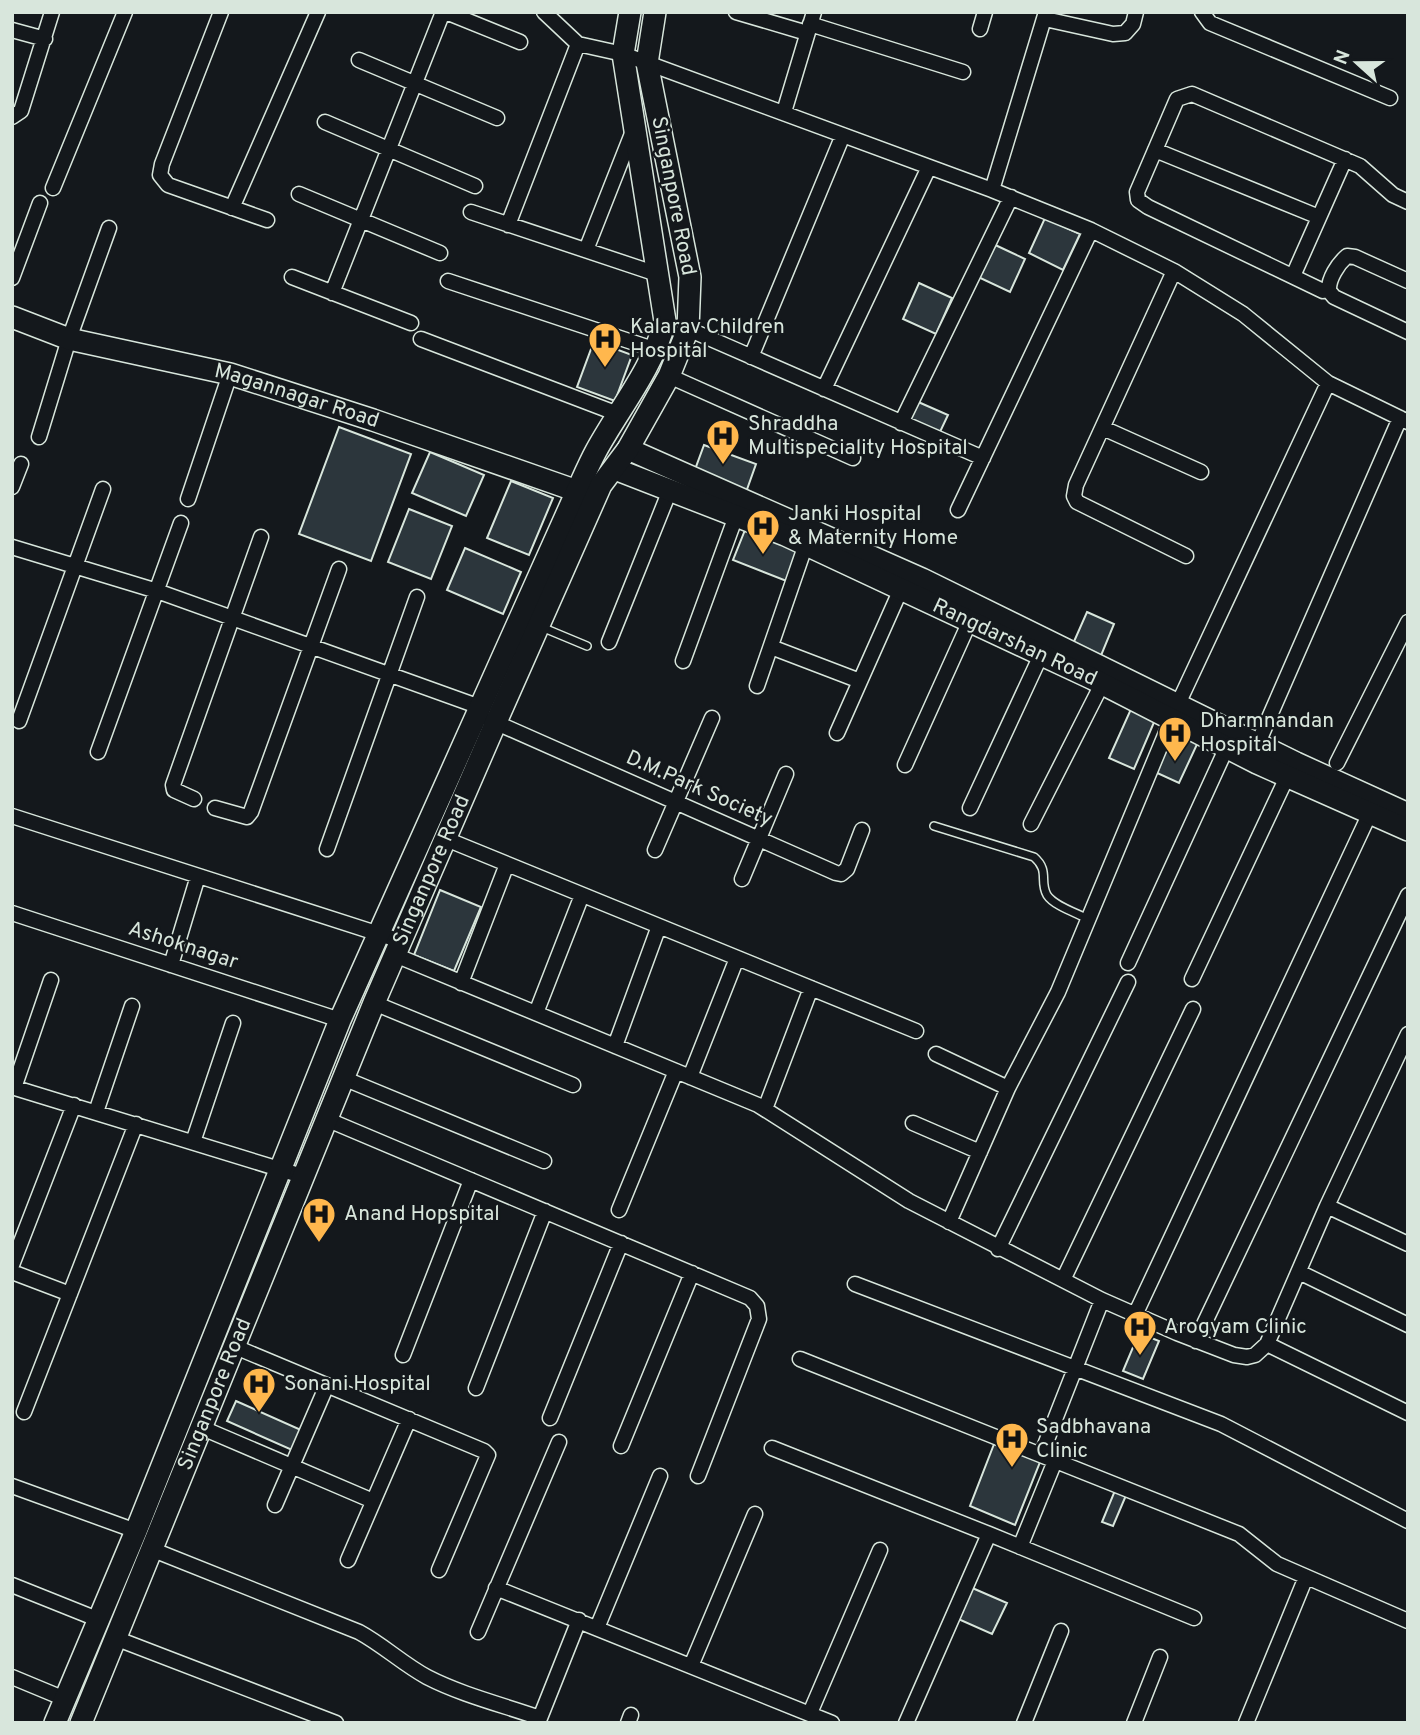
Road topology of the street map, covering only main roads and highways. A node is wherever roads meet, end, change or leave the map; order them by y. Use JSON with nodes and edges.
{"nodes":[{"id":1,"x":630,"y":12,"type":"edge"},
{"id":2,"x":655,"y":12,"type":"edge"},
{"id":3,"x":12,"y":317,"type":"edge"},
{"id":4,"x":628,"y":449,"type":"junction"},
{"id":5,"x":615,"y":469,"type":"junction"},
{"id":6,"x":577,"y":491,"type":"junction"},
{"id":7,"x":1175,"y":712,"type":"junction"},
{"id":8,"x":484,"y":714,"type":"junction"},
{"id":9,"x":1407,"y":815,"type":"edge"},
{"id":10,"x":55,"y":1723,"type":"edge"},
{"id":11,"x":81,"y":1723,"type":"edge"}],
"edges":[{"from":1,"to":6,"type":"main road","name":"Singanpore Road"},
{"from":2,"to":4,"type":"main road","name":"Singanpore Road"},
{"from":3,"to":6,"type":"main road","name":"Magannagar Road"},
{"from":4,"to":5,"type":"main road","name":"Singanpore Road"},
{"from":4,"to":7,"type":"main road","name":"Rangdarshan Road"},
{"from":5,"to":7,"type":"main road","name":"Rangdarshan Road"},
{"from":5,"to":8,"type":"main road","name":"Singanpore Road"},
{"from":6,"to":8,"type":"main road","name":"Singanpore Road"},
{"from":7,"to":9,"type":"main road","name":"Rangdarshan Road"},
{"from":7,"to":9,"type":"main road","name":"Rangdarshan Road"},
{"from":8,"to":10,"type":"main road","name":"Singanpore Road"},
{"from":8,"to":11,"type":"main road","name":"Singanpore Road"}]}
